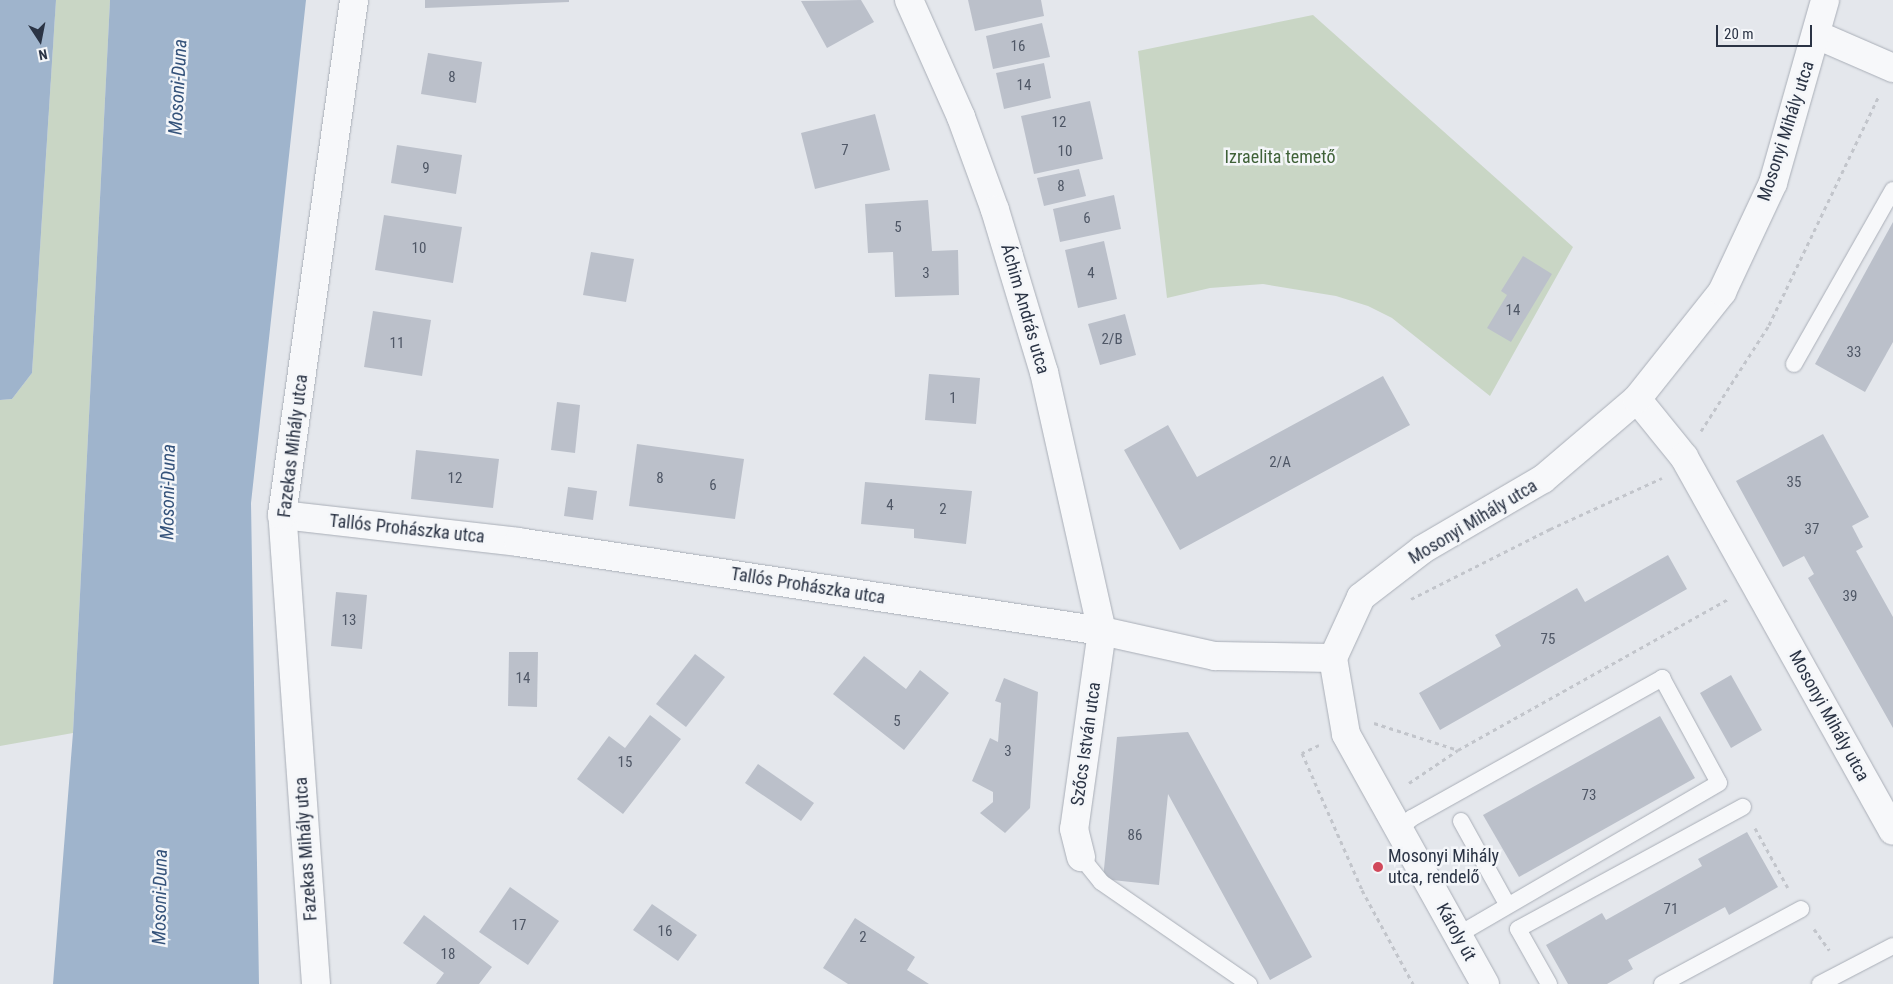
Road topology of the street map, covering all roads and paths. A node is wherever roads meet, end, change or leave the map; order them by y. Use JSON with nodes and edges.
{"nodes":[{"id":1,"x":354,"y":0,"type":"edge"},
{"id":2,"x":909,"y":0,"type":"edge"},
{"id":3,"x":1825,"y":0,"type":"edge"},
{"id":4,"x":1817,"y":35,"type":"junction"},
{"id":5,"x":1893,"y":68,"type":"edge"},
{"id":6,"x":1893,"y":190,"type":"edge"},
{"id":7,"x":1794,"y":364,"type":"dead end"},
{"id":8,"x":1637,"y":399,"type":"junction"},
{"id":9,"x":282,"y":515,"type":"junction"},
{"id":10,"x":1755,"y":584,"type":"junction"},
{"id":11,"x":1102,"y":631,"type":"junction"},
{"id":12,"x":1333,"y":658,"type":"junction"},
{"id":13,"x":1371,"y":722,"type":"dead end"},
{"id":14,"x":1346,"y":734,"type":"junction"},
{"id":15,"x":1458,"y":750,"type":"junction"},
{"id":16,"x":1383,"y":802,"type":"junction"},
{"id":17,"x":1743,"y":807,"type":"joint"},
{"id":18,"x":1461,"y":821,"type":"dead end"},
{"id":19,"x":1398,"y":830,"type":"junction"},
{"id":20,"x":1893,"y":831,"type":"edge"},
{"id":21,"x":1081,"y":857,"type":"joint"},
{"id":22,"x":1507,"y":904,"type":"junction"},
{"id":23,"x":1801,"y":909,"type":"junction"},
{"id":24,"x":1458,"y":935,"type":"junction"},
{"id":25,"x":1893,"y":946,"type":"edge"},
{"id":26,"x":1844,"y":972,"type":"junction"},
{"id":27,"x":316,"y":984,"type":"edge"},
{"id":28,"x":1249,"y":984,"type":"edge"},
{"id":29,"x":1413,"y":984,"type":"edge"},
{"id":30,"x":1485,"y":984,"type":"edge"},
{"id":31,"x":1549,"y":984,"type":"edge"},
{"id":32,"x":1662,"y":984,"type":"edge"},
{"id":33,"x":1820,"y":984,"type":"edge"}],
"edges":[{"from":1,"to":9,"type":"street","name":"Fazekas Mihály utca"},
{"from":2,"to":11,"type":"street","name":"Áchim András utca"},
{"from":3,"to":4,"type":"street","name":"Mosonyi Mihály utca"},
{"from":4,"to":5,"type":"street"},
{"from":4,"to":8,"type":"street","name":"Mosonyi Mihály utca"},
{"from":6,"to":7,"type":"lane"},
{"from":8,"to":10,"type":"street","name":"Mosonyi Mihály utca"},
{"from":8,"to":12,"type":"street","name":"Mosonyi Mihály utca"},
{"from":9,"to":11,"type":"street","name":"Tallós Prohászka utca"},
{"from":9,"to":27,"type":"street","name":"Fazekas Mihály utca"},
{"from":10,"to":15,"type":"path"},
{"from":10,"to":20,"type":"street","name":"Mosonyi Mihály utca"},
{"from":11,"to":12,"type":"street","name":"Tallós Prohászka utca"},
{"from":11,"to":21,"type":"street","name":"Szőcs István utca"},
{"from":12,"to":14,"type":"street"},
{"from":13,"to":15,"type":"path"},
{"from":14,"to":16,"type":"street"},
{"from":14,"to":29,"type":"path"},
{"from":15,"to":16,"type":"path"},
{"from":16,"to":19,"type":"street","name":"Károly út"},
{"from":17,"to":23,"type":"path"},
{"from":17,"to":31,"type":"lane"},
{"from":18,"to":22,"type":"lane"},
{"from":19,"to":22,"type":"lane"},
{"from":19,"to":24,"type":"street","name":"Károly út"},
{"from":21,"to":28,"type":"lane"},
{"from":22,"to":24,"type":"lane"},
{"from":23,"to":26,"type":"path"},
{"from":23,"to":32,"type":"lane"},
{"from":24,"to":30,"type":"street","name":"Károly út"},
{"from":25,"to":26,"type":"lane"},
{"from":26,"to":33,"type":"lane"}]}
